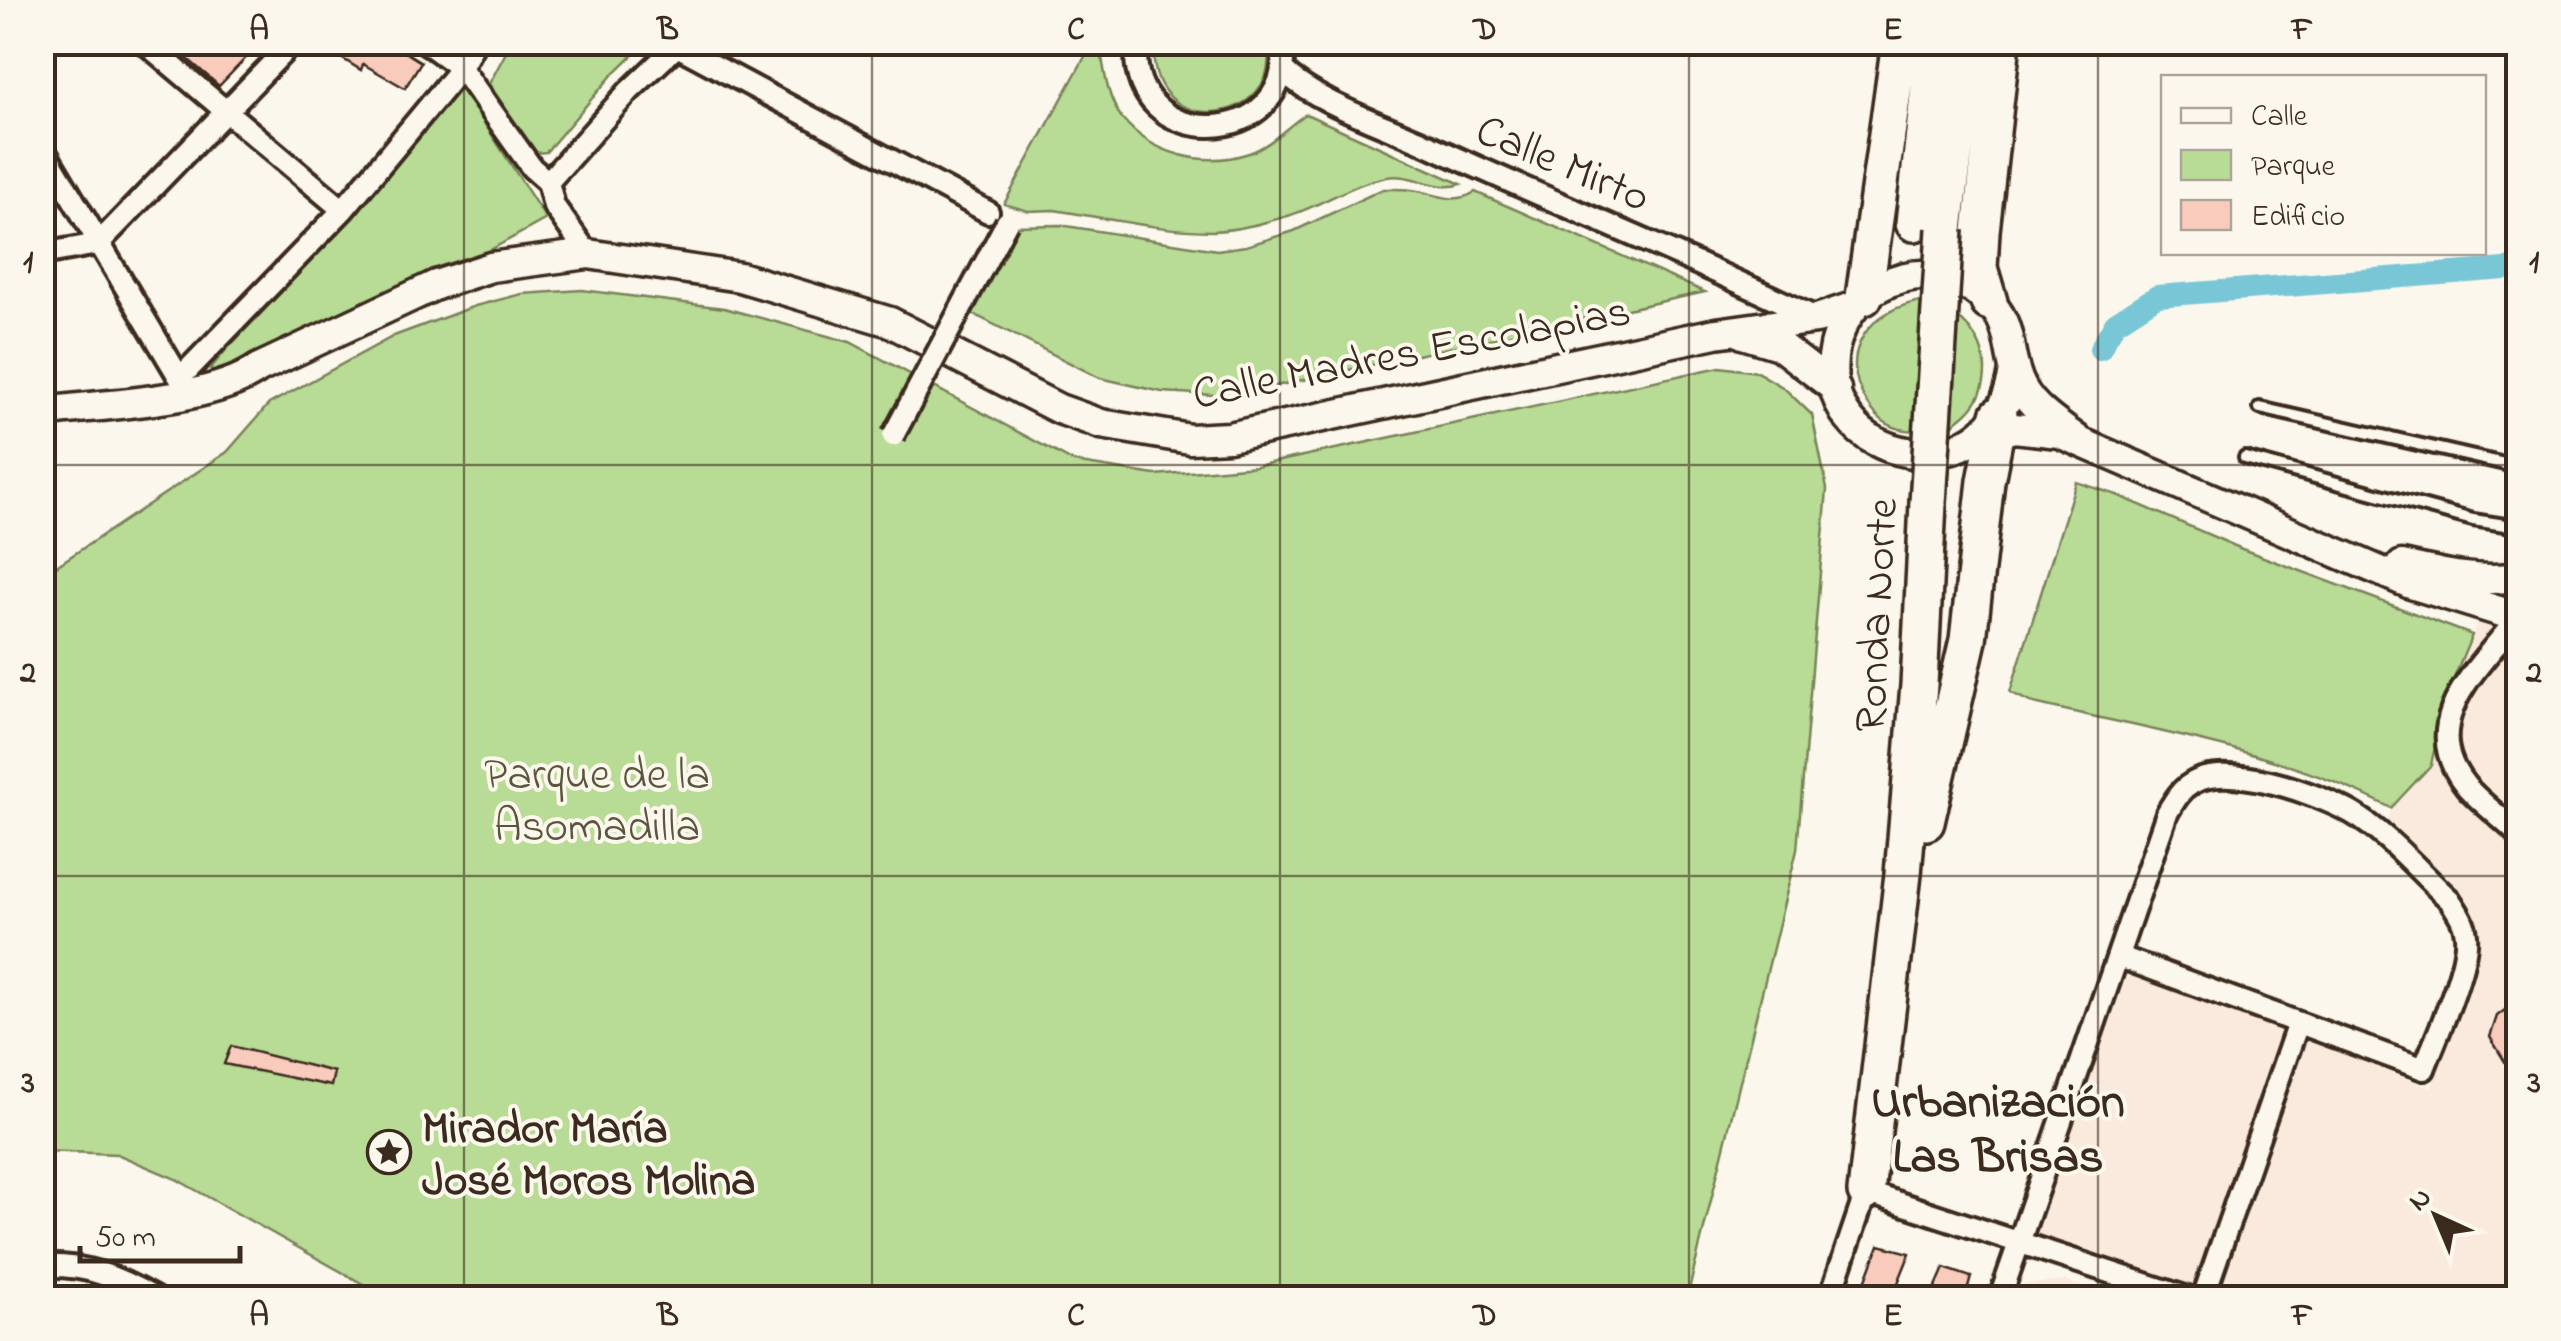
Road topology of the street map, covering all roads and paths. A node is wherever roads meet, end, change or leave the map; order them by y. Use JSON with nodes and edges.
{"nodes":[{"id":1,"x":144,"y":42,"type":"edge"},
{"id":2,"x":293,"y":42,"type":"edge"},
{"id":3,"x":425,"y":42,"type":"edge"},
{"id":4,"x":474,"y":42,"type":"edge"},
{"id":5,"x":1137,"y":42,"type":"edge"},
{"id":6,"x":1900,"y":42,"type":"edge"},
{"id":7,"x":1934,"y":42,"type":"edge"},
{"id":8,"x":1968,"y":42,"type":"edge"},
{"id":9,"x":2002,"y":42,"type":"edge"},
{"id":10,"x":679,"y":44,"type":"edge"},
{"id":11,"x":1288,"y":44,"type":"edge"},
{"id":12,"x":461,"y":68,"type":"junction"},
{"id":13,"x":1282,"y":70,"type":"junction"},
{"id":14,"x":226,"y":112,"type":"junction"},
{"id":15,"x":42,"y":148,"type":"edge"},
{"id":16,"x":548,"y":182,"type":"junction"},
{"id":17,"x":343,"y":210,"type":"junction"},
{"id":18,"x":1930,"y":226,"type":"junction"},
{"id":19,"x":98,"y":244,"type":"junction"},
{"id":20,"x":42,"y":254,"type":"edge"},
{"id":21,"x":588,"y":254,"type":"junction"},
{"id":22,"x":1859,"y":301,"type":"junction"},
{"id":23,"x":1989,"y":302,"type":"junction"},
{"id":24,"x":1818,"y":319,"type":"junction"},
{"id":25,"x":1716,"y":333,"type":"junction"},
{"id":26,"x":2014,"y":370,"type":"junction"},
{"id":27,"x":184,"y":386,"type":"junction"},
{"id":28,"x":1836,"y":389,"type":"junction"},
{"id":29,"x":2260,"y":408,"type":"dead end"},
{"id":30,"x":42,"y":412,"type":"edge"},
{"id":31,"x":1989,"y":429,"type":"junction"},
{"id":32,"x":893,"y":436,"type":"dead end"},
{"id":33,"x":2078,"y":440,"type":"junction"},
{"id":34,"x":2246,"y":458,"type":"dead end"},
{"id":35,"x":2518,"y":467,"type":"edge"},
{"id":36,"x":2518,"y":528,"type":"edge"},
{"id":37,"x":2339,"y":552,"type":"junction"},
{"id":38,"x":2518,"y":577,"type":"edge"},
{"id":39,"x":2518,"y":618,"type":"edge"},
{"id":40,"x":2518,"y":834,"type":"edge"},
{"id":41,"x":1903,"y":874,"type":"junction"},
{"id":42,"x":2120,"y":957,"type":"junction"},
{"id":43,"x":2298,"y":1024,"type":"junction"},
{"id":44,"x":1866,"y":1192,"type":"junction"},
{"id":45,"x":2020,"y":1245,"type":"junction"},
{"id":46,"x":42,"y":1266,"type":"edge"},
{"id":47,"x":154,"y":1298,"type":"edge"},
{"id":48,"x":1830,"y":1298,"type":"edge"},
{"id":49,"x":2000,"y":1298,"type":"edge"},
{"id":50,"x":2188,"y":1298,"type":"edge"},
{"id":51,"x":2203,"y":1298,"type":"edge"}],
"edges":[{"from":1,"to":14,"type":"street"},
{"from":2,"to":14,"type":"street"},
{"from":3,"to":12,"type":"street"},
{"from":4,"to":12,"type":"street"},
{"from":5,"to":13,"type":"street"},
{"from":6,"to":22,"type":"highway"},
{"from":7,"to":18,"type":"highway","name":"Ronda Norte"},
{"from":8,"to":18,"type":"highway","name":"Ronda Norte"},
{"from":9,"to":23,"type":"highway"},
{"from":10,"to":16,"type":"street"},
{"from":10,"to":32,"type":"street","bridge":true},
{"from":11,"to":13,"type":"street"},
{"from":12,"to":16,"type":"street"},
{"from":12,"to":17,"type":"street"},
{"from":13,"to":24,"type":"street","name":"Calle Mirto"},
{"from":14,"to":17,"type":"street"},
{"from":14,"to":19,"type":"street"},
{"from":15,"to":19,"type":"street"},
{"from":16,"to":21,"type":"street"},
{"from":17,"to":27,"type":"street"},
{"from":18,"to":41,"type":"highway","name":"Ronda Norte","bridge":true},
{"from":19,"to":20,"type":"street"},
{"from":19,"to":27,"type":"street"},
{"from":21,"to":25,"type":"street","name":"Calle Madres Escolapias"},
{"from":21,"to":27,"type":"street","name":"Calle Madres Escolapias"},
{"from":22,"to":23,"type":"street"},
{"from":22,"to":24,"type":"street","name":"Calle Madres Escolapias"},
{"from":22,"to":28,"type":"street"},
{"from":23,"to":26,"type":"street"},
{"from":24,"to":25,"type":"street","name":"Calle Madres Escolapias"},
{"from":25,"to":28,"type":"street","name":"Calle Madres Escolapias"},
{"from":26,"to":31,"type":"street"},
{"from":26,"to":33,"type":"street"},
{"from":27,"to":30,"type":"street","name":"Calle Madres Escolapias"},
{"from":28,"to":31,"type":"street"},
{"from":29,"to":35,"type":"lane"},
{"from":31,"to":33,"type":"street"},
{"from":31,"to":41,"type":"highway"},
{"from":33,"to":37,"type":"street"},
{"from":34,"to":36,"type":"lane"},
{"from":37,"to":38,"type":"street"},
{"from":37,"to":39,"type":"street"},
{"from":39,"to":40,"type":"street"},
{"from":41,"to":44,"type":"highway","name":"Ronda Norte"},
{"from":42,"to":43,"type":"street"},
{"from":42,"to":43,"type":"street"},
{"from":42,"to":45,"type":"street"},
{"from":43,"to":51,"type":"street"},
{"from":44,"to":45,"type":"street"},
{"from":44,"to":48,"type":"street"},
{"from":45,"to":49,"type":"street"},
{"from":45,"to":50,"type":"street"},
{"from":46,"to":47,"type":"street"}]}
